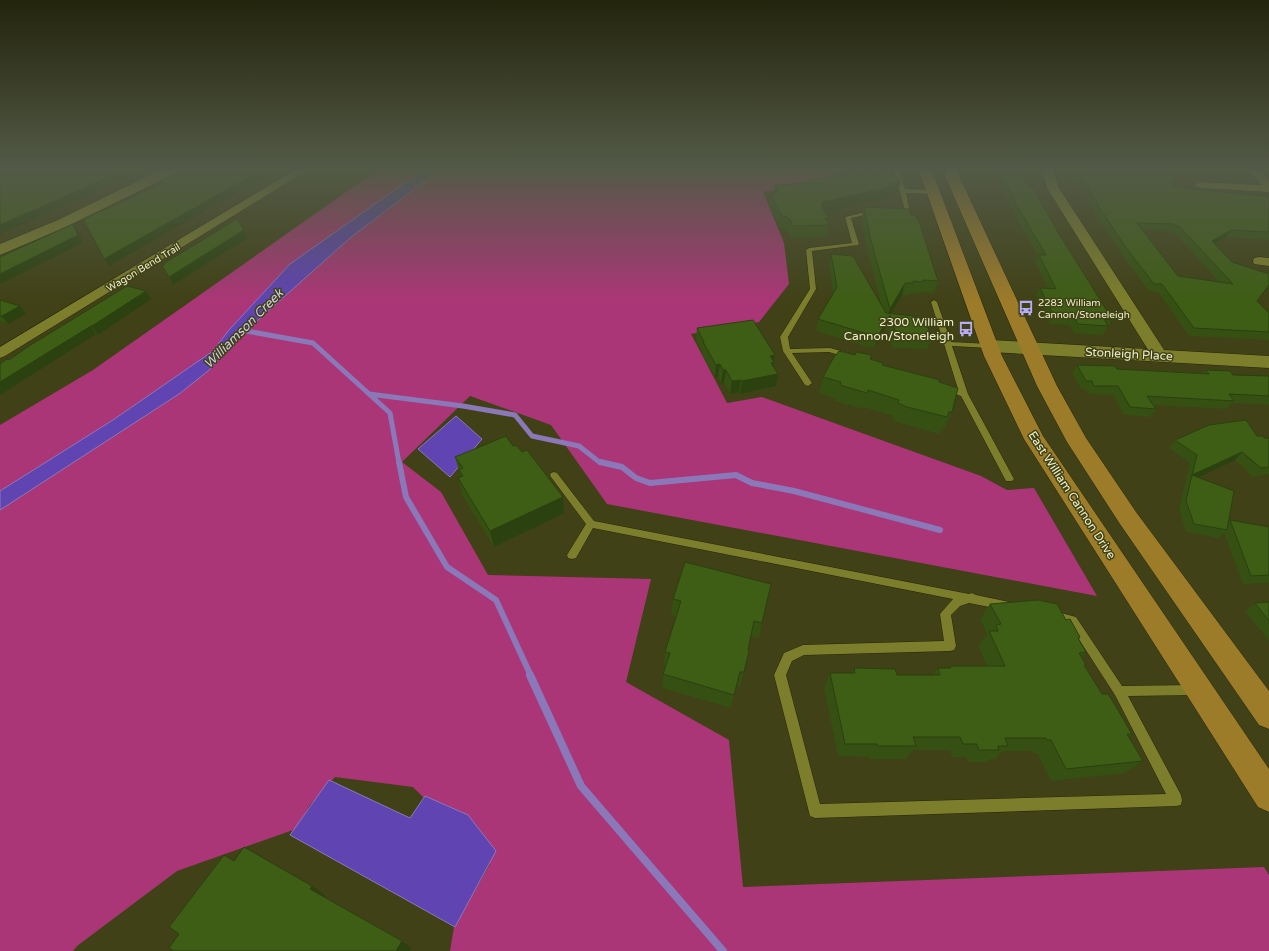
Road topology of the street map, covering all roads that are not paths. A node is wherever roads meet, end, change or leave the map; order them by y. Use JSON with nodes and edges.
{"nodes":[{"id":1,"x":84,"y":212,"type":"edge"},
{"id":2,"x":233,"y":212,"type":"edge"},
{"id":3,"x":870,"y":212,"type":"edge"},
{"id":4,"x":940,"y":212,"type":"edge"},
{"id":5,"x":969,"y":212,"type":"edge"},
{"id":6,"x":1069,"y":212,"type":"edge"},
{"id":7,"x":0,"y":250,"type":"edge"},
{"id":8,"x":934,"y":302,"type":"dead end"},
{"id":9,"x":948,"y":344,"type":"junction"},
{"id":10,"x":990,"y":346,"type":"junction"},
{"id":11,"x":1030,"y":348,"type":"junction"},
{"id":12,"x":788,"y":351,"type":"junction"},
{"id":13,"x":0,"y":353,"type":"edge"},
{"id":14,"x":1160,"y":356,"type":"junction"},
{"id":15,"x":860,"y":360,"type":"edge"},
{"id":16,"x":1269,"y":362,"type":"edge"},
{"id":17,"x":808,"y":382,"type":"dead end"},
{"id":18,"x":942,"y":386,"type":"edge"},
{"id":19,"x":964,"y":394,"type":"junction"},
{"id":20,"x":554,"y":475,"type":"dead end"},
{"id":21,"x":1009,"y":478,"type":"dead end"},
{"id":22,"x":591,"y":524,"type":"junction"},
{"id":23,"x":572,"y":555,"type":"dead end"},
{"id":24,"x":972,"y":597,"type":"junction"},
{"id":25,"x":1023,"y":609,"type":"edge"},
{"id":26,"x":1045,"y":614,"type":"edge"},
{"id":27,"x":1200,"y":690,"type":"junction"},
{"id":28,"x":1119,"y":691,"type":"junction"},
{"id":29,"x":1269,"y":715,"type":"edge"},
{"id":30,"x":1269,"y":796,"type":"edge"}],
"edges":[{"from":1,"to":7,"type":"street"},
{"from":2,"to":13,"type":"street","name":"Wagon Bend Trail"},
{"from":3,"to":12,"type":"lane"},
{"from":4,"to":10,"type":"main road","name":"East William Cannon Drive"},
{"from":5,"to":11,"type":"main road"},
{"from":6,"to":14,"type":"street"},
{"from":8,"to":9,"type":"lane"},
{"from":9,"to":10,"type":"lane"},
{"from":9,"to":19,"type":"lane"},
{"from":10,"to":11,"type":"street","name":"Stonleigh Place"},
{"from":10,"to":27,"type":"main road","name":"East William Cannon Drive"},
{"from":11,"to":14,"type":"street","name":"Stonleigh Place"},
{"from":11,"to":29,"type":"main road"},
{"from":12,"to":15,"type":"lane"},
{"from":12,"to":17,"type":"lane"},
{"from":14,"to":16,"type":"street","name":"Stonleigh Place"},
{"from":18,"to":19,"type":"lane"},
{"from":19,"to":21,"type":"lane"},
{"from":20,"to":22,"type":"lane"},
{"from":22,"to":23,"type":"lane"},
{"from":22,"to":24,"type":"lane"},
{"from":24,"to":25,"type":"lane"},
{"from":24,"to":28,"type":"lane"},
{"from":26,"to":28,"type":"lane"},
{"from":27,"to":28,"type":"lane"},
{"from":27,"to":30,"type":"main road","name":"East William Cannon Drive"}]}
